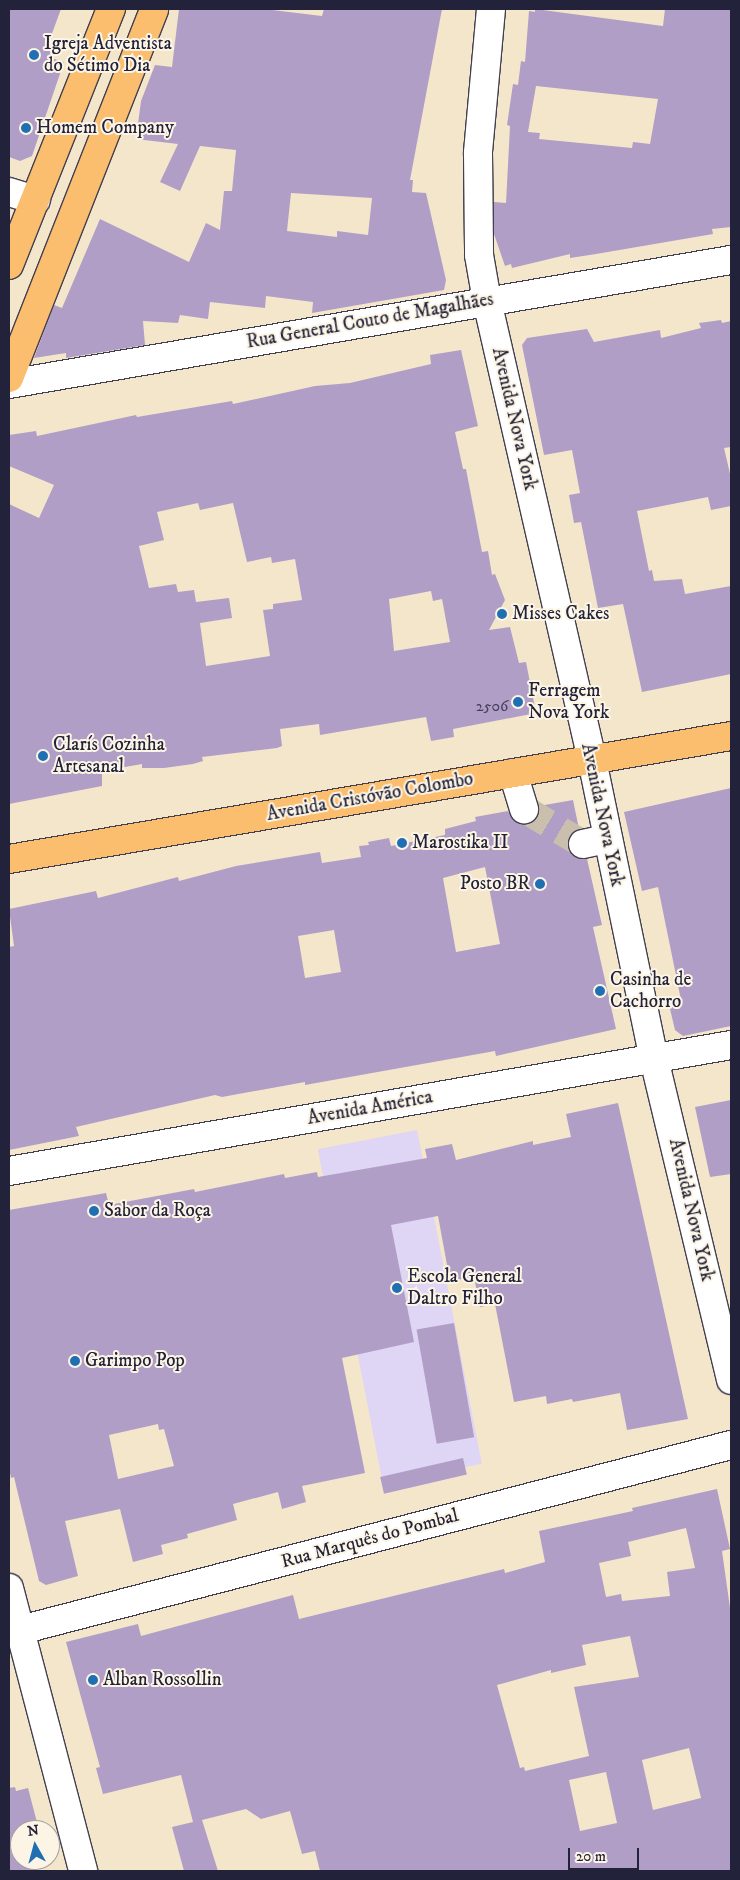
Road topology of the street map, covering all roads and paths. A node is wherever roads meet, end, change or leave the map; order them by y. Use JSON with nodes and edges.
{"nodes":[{"id":1,"x":111,"y":9,"type":"edge"},
{"id":2,"x":154,"y":9,"type":"edge"},
{"id":3,"x":491,"y":9,"type":"edge"},
{"id":4,"x":9,"y":192,"type":"edge"},
{"id":5,"x":36,"y":200,"type":"junction"},
{"id":6,"x":731,"y":260,"type":"edge"},
{"id":7,"x":9,"y":265,"type":"edge"},
{"id":8,"x":487,"y":301,"type":"junction"},
{"id":9,"x":9,"y":378,"type":"edge"},
{"id":10,"x":9,"y":384,"type":"edge"},
{"id":11,"x":731,"y":736,"type":"edge"},
{"id":12,"x":592,"y":760,"type":"junction"},
{"id":13,"x":513,"y":773,"type":"junction"},
{"id":14,"x":524,"y":808,"type":"tunnel mouth"},
{"id":15,"x":9,"y":859,"type":"edge"},
{"id":16,"x":731,"y":1045,"type":"edge"},
{"id":17,"x":654,"y":1059,"type":"junction"},
{"id":18,"x":9,"y":1171,"type":"edge"},
{"id":19,"x":731,"y":1380,"type":"edge"},
{"id":20,"x":731,"y":1445,"type":"edge"},
{"id":21,"x":9,"y":1588,"type":"edge"},
{"id":22,"x":14,"y":1632,"type":"edge"},
{"id":23,"x":83,"y":1871,"type":"edge"}],
"edges":[{"from":1,"to":5,"type":"main road"},
{"from":2,"to":9,"type":"main road"},
{"from":3,"to":8,"type":"street","name":"Avenida Nova York"},
{"from":4,"to":5,"type":"street"},
{"from":5,"to":7,"type":"main road"},
{"from":6,"to":8,"type":"street","name":"Rua General Couto de Magalhães"},
{"from":8,"to":10,"type":"street","name":"Rua General Couto de Magalhães"},
{"from":8,"to":12,"type":"street","name":"Avenida Nova York"},
{"from":11,"to":12,"type":"main road","name":"Avenida Cristóvão Colombo"},
{"from":12,"to":13,"type":"main road","name":"Avenida Cristóvão Colombo"},
{"from":12,"to":17,"type":"street","name":"Avenida Nova York"},
{"from":13,"to":14,"type":"street"},
{"from":13,"to":15,"type":"main road","name":"Avenida Cristóvão Colombo"},
{"from":16,"to":17,"type":"street","name":"Avenida América"},
{"from":17,"to":18,"type":"street","name":"Avenida América"},
{"from":17,"to":19,"type":"street","name":"Avenida Nova York"},
{"from":20,"to":22,"type":"street","name":"Rua Marquês do Pombal"},
{"from":21,"to":22,"type":"street"},
{"from":22,"to":23,"type":"street"}]}
